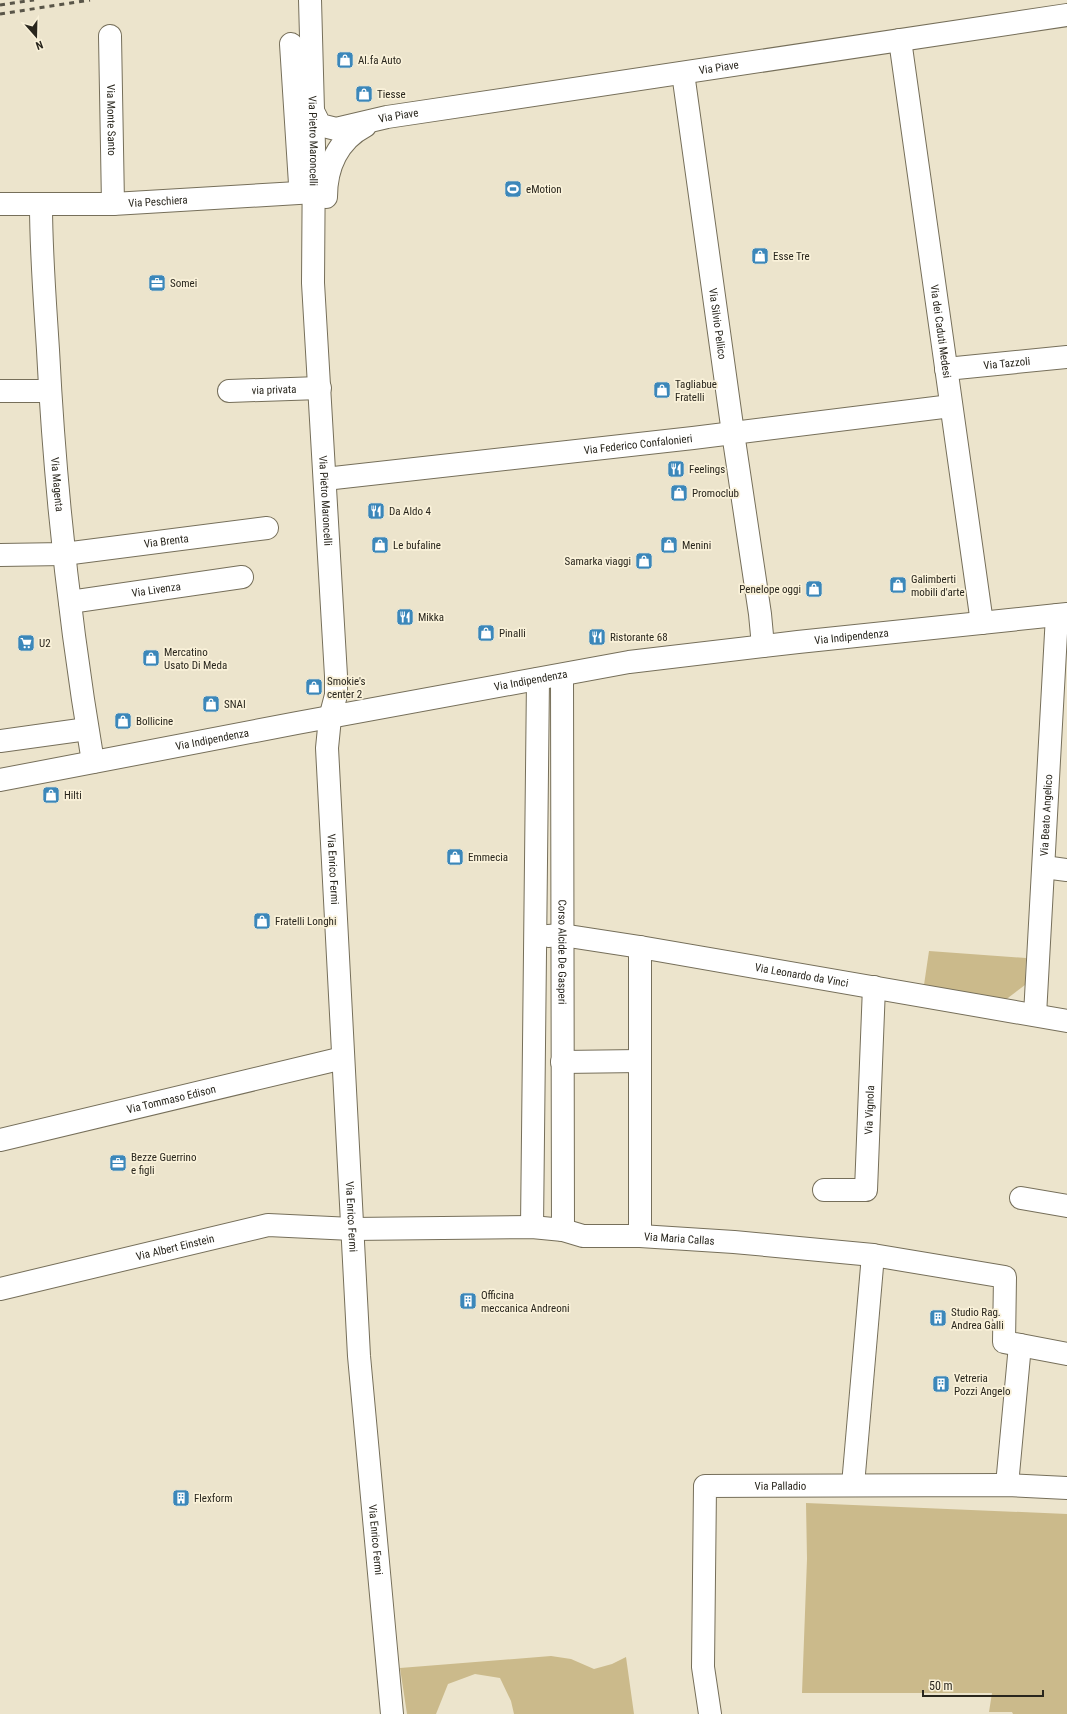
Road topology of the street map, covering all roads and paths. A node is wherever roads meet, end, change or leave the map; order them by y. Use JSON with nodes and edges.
{"nodes":[{"id":1,"x":310,"y":0,"type":"edge"},
{"id":2,"x":1067,"y":15,"type":"edge"},
{"id":3,"x":110,"y":36,"type":"dead end"},
{"id":4,"x":900,"y":40,"type":"junction"},
{"id":5,"x":291,"y":44,"type":"dead end"},
{"id":6,"x":683,"y":73,"type":"junction"},
{"id":7,"x":312,"y":87,"type":"junction"},
{"id":8,"x":313,"y":111,"type":"junction"},
{"id":9,"x":379,"y":119,"type":"junction"},
{"id":10,"x":315,"y":192,"type":"junction"},
{"id":11,"x":292,"y":194,"type":"junction"},
{"id":12,"x":0,"y":204,"type":"edge"},
{"id":13,"x":113,"y":204,"type":"junction"},
{"id":14,"x":41,"y":205,"type":"junction"},
{"id":15,"x":313,"y":282,"type":"junction"},
{"id":16,"x":1067,"y":357,"type":"edge"},
{"id":17,"x":946,"y":369,"type":"junction"},
{"id":18,"x":320,"y":388,"type":"junction"},
{"id":19,"x":0,"y":391,"type":"edge"},
{"id":20,"x":50,"y":391,"type":"junction"},
{"id":21,"x":229,"y":391,"type":"dead end"},
{"id":22,"x":952,"y":406,"type":"junction"},
{"id":23,"x":733,"y":433,"type":"junction"},
{"id":24,"x":325,"y":479,"type":"junction"},
{"id":25,"x":267,"y":528,"type":"dead end"},
{"id":26,"x":64,"y":554,"type":"junction"},
{"id":27,"x":0,"y":555,"type":"edge"},
{"id":28,"x":242,"y":577,"type":"dead end"},
{"id":29,"x":70,"y":602,"type":"junction"},
{"id":30,"x":1062,"y":615,"type":"edge"},
{"id":31,"x":982,"y":623,"type":"junction"},
{"id":32,"x":763,"y":646,"type":"junction"},
{"id":33,"x":562,"y":675,"type":"junction"},
{"id":34,"x":538,"y":679,"type":"junction"},
{"id":35,"x":330,"y":718,"type":"junction"},
{"id":36,"x":87,"y":729,"type":"junction"},
{"id":37,"x":0,"y":740,"type":"edge"},
{"id":38,"x":93,"y":762,"type":"junction"},
{"id":39,"x":0,"y":780,"type":"edge"},
{"id":40,"x":1044,"y":867,"type":"junction"},
{"id":41,"x":1067,"y":870,"type":"edge"},
{"id":42,"x":562,"y":935,"type":"junction"},
{"id":43,"x":535,"y":937,"type":"junction"},
{"id":44,"x":640,"y":946,"type":"junction"},
{"id":45,"x":874,"y":987,"type":"junction"},
{"id":46,"x":1035,"y":1015,"type":"junction"},
{"id":47,"x":1067,"y":1021,"type":"edge"},
{"id":48,"x":343,"y":1058,"type":"junction"},
{"id":49,"x":640,"y":1061,"type":"junction"},
{"id":50,"x":562,"y":1062,"type":"junction"},
{"id":51,"x":0,"y":1140,"type":"edge"},
{"id":52,"x":824,"y":1190,"type":"dead end"},
{"id":53,"x":1021,"y":1198,"type":"dead end"},
{"id":54,"x":1067,"y":1206,"type":"edge"},
{"id":55,"x":532,"y":1227,"type":"junction"},
{"id":56,"x":352,"y":1229,"type":"junction"},
{"id":57,"x":563,"y":1230,"type":"junction"},
{"id":58,"x":640,"y":1236,"type":"junction"},
{"id":59,"x":873,"y":1255,"type":"junction"},
{"id":60,"x":0,"y":1289,"type":"edge"},
{"id":61,"x":1020,"y":1345,"type":"junction"},
{"id":62,"x":1067,"y":1354,"type":"edge"},
{"id":63,"x":853,"y":1485,"type":"junction"},
{"id":64,"x":1007,"y":1485,"type":"junction"},
{"id":65,"x":1067,"y":1488,"type":"edge"},
{"id":66,"x":392,"y":1714,"type":"edge"},
{"id":67,"x":710,"y":1714,"type":"edge"}],
"edges":[{"from":1,"to":7,"type":"street","name":"Via Pietro Maroncelli"},
{"from":2,"to":4,"type":"street","name":"Via Piave"},
{"from":3,"to":13,"type":"street","name":"Via Monte Santo"},
{"from":4,"to":6,"type":"street","name":"Via Piave"},
{"from":4,"to":17,"type":"street","name":"Via dei Caduti Medesi"},
{"from":5,"to":11,"type":"street"},
{"from":6,"to":9,"type":"street","name":"Via Piave"},
{"from":6,"to":23,"type":"street","name":"Via Silvio Pellico"},
{"from":7,"to":8,"type":"street","name":"Via Pietro Maroncelli"},
{"from":7,"to":9,"type":"street"},
{"from":8,"to":9,"type":"street"},
{"from":8,"to":10,"type":"street","name":"Via Pietro Maroncelli"},
{"from":9,"to":15,"type":"street","name":"Via Pietro Maroncelli"},
{"from":10,"to":11,"type":"street","name":"Via Peschiera"},
{"from":10,"to":15,"type":"street","name":"Via Pietro Maroncelli"},
{"from":11,"to":13,"type":"street","name":"Via Peschiera"},
{"from":12,"to":14,"type":"street","name":"Via Peschiera"},
{"from":13,"to":14,"type":"street","name":"Via Peschiera"},
{"from":14,"to":20,"type":"street","name":"Via Magenta"},
{"from":15,"to":18,"type":"street","name":"Via Pietro Maroncelli"},
{"from":16,"to":17,"type":"street","name":"Via Tazzoli"},
{"from":17,"to":22,"type":"street","name":"Via dei Caduti Medesi"},
{"from":18,"to":21,"type":"street","name":"via privata"},
{"from":18,"to":24,"type":"street","name":"Via Pietro Maroncelli"},
{"from":19,"to":20,"type":"street"},
{"from":20,"to":26,"type":"street","name":"Via Magenta"},
{"from":22,"to":23,"type":"street","name":"Via Federico Confalonieri"},
{"from":22,"to":31,"type":"street","name":"Via dei Caduti Medesi"},
{"from":23,"to":24,"type":"street","name":"Via Federico Confalonieri"},
{"from":23,"to":32,"type":"street","name":"Via Silvio Pellico"},
{"from":24,"to":35,"type":"street","name":"Via Pietro Maroncelli"},
{"from":25,"to":26,"type":"street","name":"Via Brenta"},
{"from":26,"to":27,"type":"street","name":"Via Brenta"},
{"from":26,"to":29,"type":"street","name":"Via Magenta"},
{"from":28,"to":29,"type":"street","name":"Via Livenza"},
{"from":29,"to":36,"type":"street","name":"Via Magenta"},
{"from":30,"to":31,"type":"street","name":"Via Indipendenza"},
{"from":30,"to":40,"type":"street","name":"Via Beato Angelico"},
{"from":31,"to":32,"type":"street","name":"Via Indipendenza"},
{"from":32,"to":33,"type":"street","name":"Via Indipendenza"},
{"from":33,"to":34,"type":"street","name":"Via Indipendenza"},
{"from":33,"to":42,"type":"street","name":"Corso Alcide De Gasperi"},
{"from":34,"to":35,"type":"street","name":"Via Indipendenza"},
{"from":34,"to":43,"type":"street"},
{"from":35,"to":38,"type":"street","name":"Via Indipendenza"},
{"from":35,"to":48,"type":"street","name":"Via Enrico Fermi"},
{"from":36,"to":37,"type":"street"},
{"from":36,"to":38,"type":"street","name":"Via Magenta"},
{"from":38,"to":39,"type":"street","name":"Via Indipendenza"},
{"from":40,"to":41,"type":"street"},
{"from":40,"to":46,"type":"street","name":"Via Beato Angelico"},
{"from":42,"to":43,"type":"street","name":"Via Leonardo da Vinci"},
{"from":42,"to":44,"type":"street","name":"Via Leonardo da Vinci"},
{"from":42,"to":50,"type":"street","name":"Corso Alcide De Gasperi"},
{"from":43,"to":55,"type":"street"},
{"from":44,"to":45,"type":"street","name":"Via Leonardo da Vinci"},
{"from":44,"to":49,"type":"street"},
{"from":45,"to":46,"type":"street","name":"Via Leonardo da Vinci"},
{"from":45,"to":52,"type":"street","name":"Via Vignola"},
{"from":46,"to":47,"type":"street","name":"Via Leonardo da Vinci"},
{"from":48,"to":51,"type":"street","name":"Via Tommaso Edison"},
{"from":48,"to":56,"type":"street","name":"Via Enrico Fermi"},
{"from":49,"to":50,"type":"street"},
{"from":49,"to":58,"type":"street"},
{"from":50,"to":57,"type":"street","name":"Corso Alcide De Gasperi"},
{"from":53,"to":54,"type":"street"},
{"from":55,"to":56,"type":"street","name":"Via Maria Callas"},
{"from":55,"to":57,"type":"street","name":"Via Maria Callas"},
{"from":56,"to":60,"type":"street","name":"Via Albert Einstein"},
{"from":56,"to":66,"type":"street","name":"Via Enrico Fermi"},
{"from":57,"to":58,"type":"street","name":"Via Maria Callas"},
{"from":58,"to":59,"type":"street","name":"Via Maria Callas"},
{"from":59,"to":61,"type":"street","name":"Via Maria Callas"},
{"from":59,"to":63,"type":"street"},
{"from":61,"to":62,"type":"street"},
{"from":61,"to":64,"type":"street"},
{"from":63,"to":64,"type":"street"},
{"from":63,"to":67,"type":"street","name":"Via Palladio"},
{"from":64,"to":65,"type":"street"}]}
